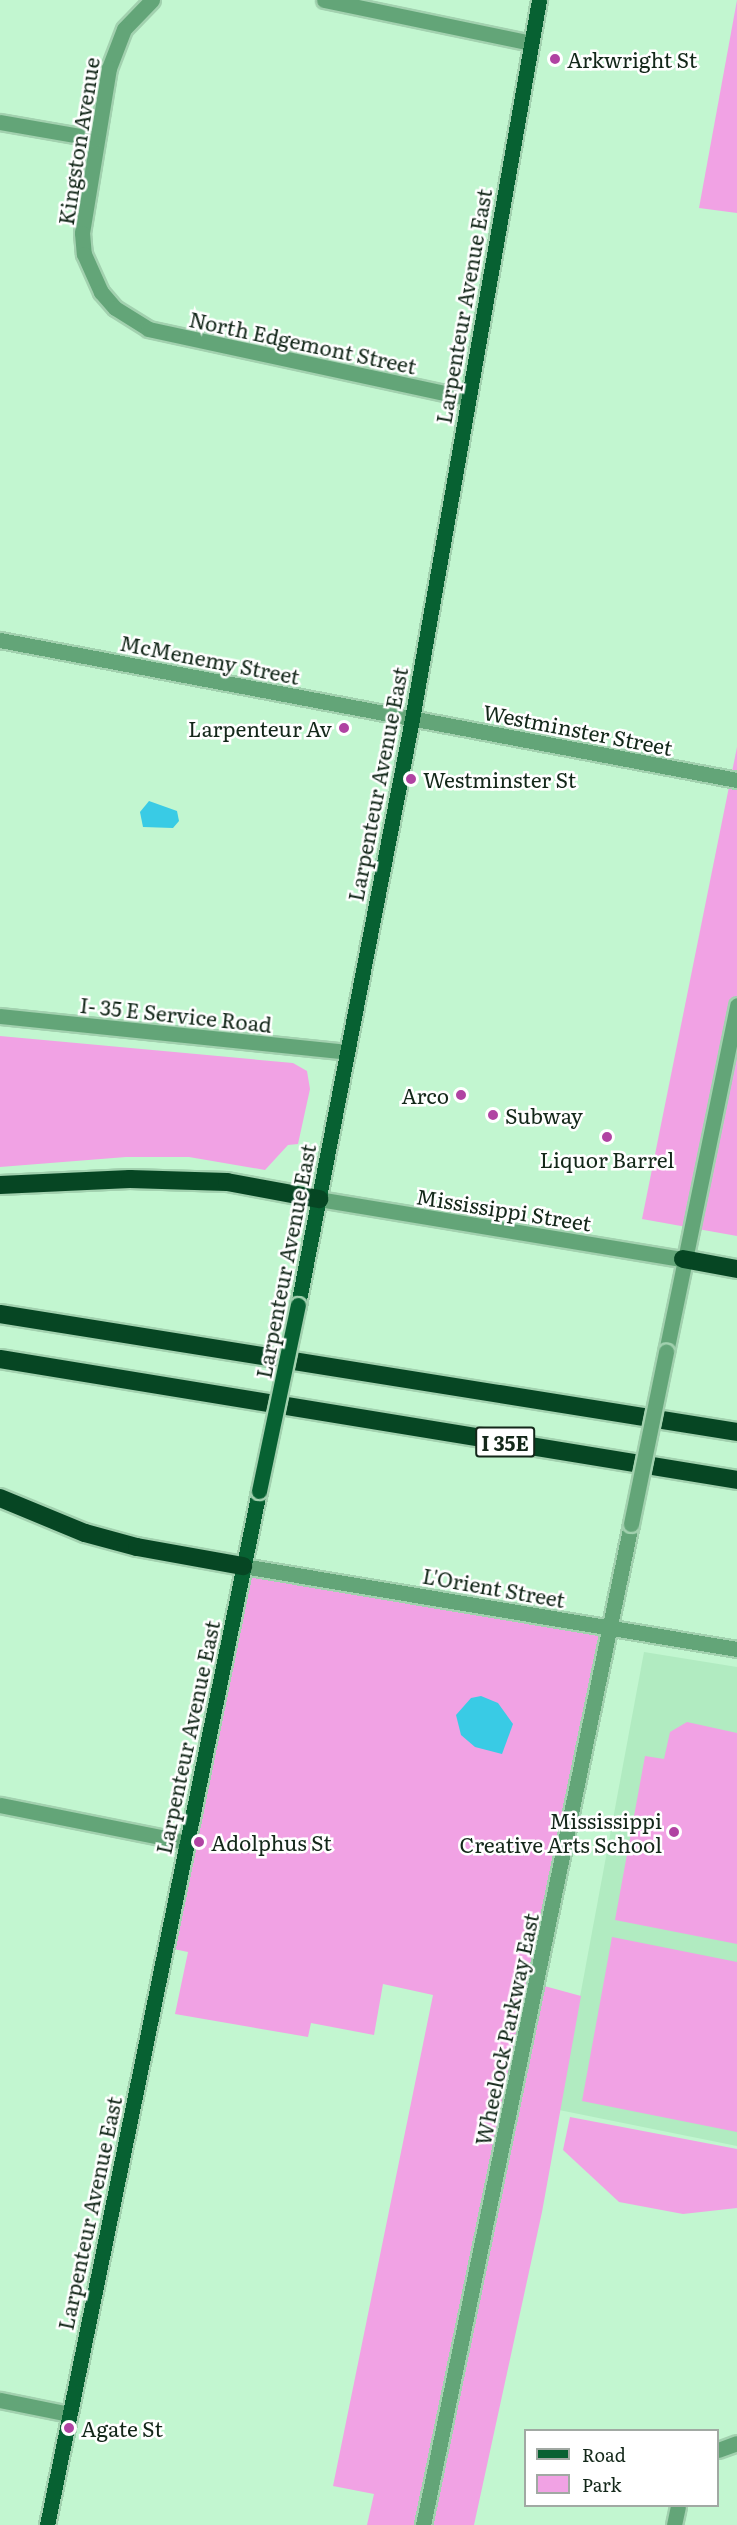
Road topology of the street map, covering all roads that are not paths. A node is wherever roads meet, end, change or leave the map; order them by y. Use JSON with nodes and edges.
{"nodes":[{"id":1,"x":152,"y":0,"type":"edge"},
{"id":2,"x":324,"y":0,"type":"edge"},
{"id":3,"x":539,"y":0,"type":"edge"},
{"id":4,"x":531,"y":43,"type":"junction"},
{"id":5,"x":0,"y":122,"type":"edge"},
{"id":6,"x":97,"y":140,"type":"junction"},
{"id":7,"x":131,"y":321,"type":"joint"},
{"id":8,"x":468,"y":398,"type":"junction"},
{"id":9,"x":0,"y":640,"type":"edge"},
{"id":10,"x":412,"y":719,"type":"junction"},
{"id":11,"x":737,"y":780,"type":"edge"},
{"id":12,"x":737,"y":1005,"type":"edge"},
{"id":13,"x":0,"y":1016,"type":"edge"},
{"id":14,"x":347,"y":1052,"type":"junction"},
{"id":15,"x":0,"y":1185,"type":"edge"},
{"id":16,"x":319,"y":1199,"type":"junction"},
{"id":17,"x":683,"y":1259,"type":"junction"},
{"id":18,"x":737,"y":1269,"type":"edge"},
{"id":19,"x":0,"y":1314,"type":"edge"},
{"id":20,"x":0,"y":1359,"type":"edge"},
{"id":21,"x":737,"y":1432,"type":"edge"},
{"id":22,"x":737,"y":1480,"type":"edge"},
{"id":23,"x":0,"y":1498,"type":"edge"},
{"id":24,"x":243,"y":1566,"type":"junction"},
{"id":25,"x":609,"y":1628,"type":"junction"},
{"id":26,"x":737,"y":1649,"type":"edge"},
{"id":27,"x":0,"y":1805,"type":"edge"},
{"id":28,"x":186,"y":1842,"type":"junction"},
{"id":29,"x":0,"y":2400,"type":"edge"},
{"id":30,"x":69,"y":2414,"type":"junction"},
{"id":31,"x":737,"y":2443,"type":"edge"},
{"id":32,"x":719,"y":2449,"type":"edge"},
{"id":33,"x":678,"y":2507,"type":"edge"},
{"id":34,"x":47,"y":2525,"type":"edge"},
{"id":35,"x":423,"y":2525,"type":"edge"},
{"id":36,"x":674,"y":2525,"type":"edge"}],
"edges":[{"from":1,"to":6,"type":"street","name":"Kingston Avenue"},
{"from":2,"to":4,"type":"street"},
{"from":3,"to":4,"type":"main road","name":"Larpenteur Avenue East"},
{"from":4,"to":8,"type":"main road","name":"Larpenteur Avenue East"},
{"from":5,"to":6,"type":"street"},
{"from":6,"to":7,"type":"street","name":"Kingston Avenue"},
{"from":7,"to":8,"type":"street","name":"North Edgemont Street"},
{"from":8,"to":10,"type":"main road","name":"Larpenteur Avenue East"},
{"from":9,"to":10,"type":"street","name":"McMenemy Street"},
{"from":10,"to":11,"type":"street","name":"Westminster Street"},
{"from":10,"to":14,"type":"main road","name":"Larpenteur Avenue East"},
{"from":12,"to":17,"type":"street"},
{"from":13,"to":14,"type":"street","name":"I- 35 E Service Road"},
{"from":14,"to":16,"type":"main road","name":"Larpenteur Avenue East"},
{"from":15,"to":16,"type":"highway"},
{"from":16,"to":17,"type":"street","name":"Mississippi Street"},
{"from":16,"to":24,"type":"main road","name":"Larpenteur Avenue East","bridge":true},
{"from":17,"to":18,"type":"highway"},
{"from":17,"to":25,"type":"street","name":"Wheelock Parkway East","bridge":true},
{"from":19,"to":21,"type":"highway","number":"I 35E"},
{"from":20,"to":22,"type":"highway","number":"I 35E"},
{"from":23,"to":24,"type":"highway"},
{"from":24,"to":25,"type":"street","name":"L'Orient Street"},
{"from":24,"to":28,"type":"main road","name":"Larpenteur Avenue East"},
{"from":25,"to":26,"type":"street","name":"L'Orient Street"},
{"from":25,"to":35,"type":"street","name":"Wheelock Parkway East"},
{"from":27,"to":28,"type":"street"},
{"from":28,"to":30,"type":"main road","name":"Larpenteur Avenue East"},
{"from":29,"to":30,"type":"street"},
{"from":30,"to":34,"type":"main road","name":"Larpenteur Avenue East"},
{"from":31,"to":32,"type":"street"},
{"from":33,"to":36,"type":"street"}]}
